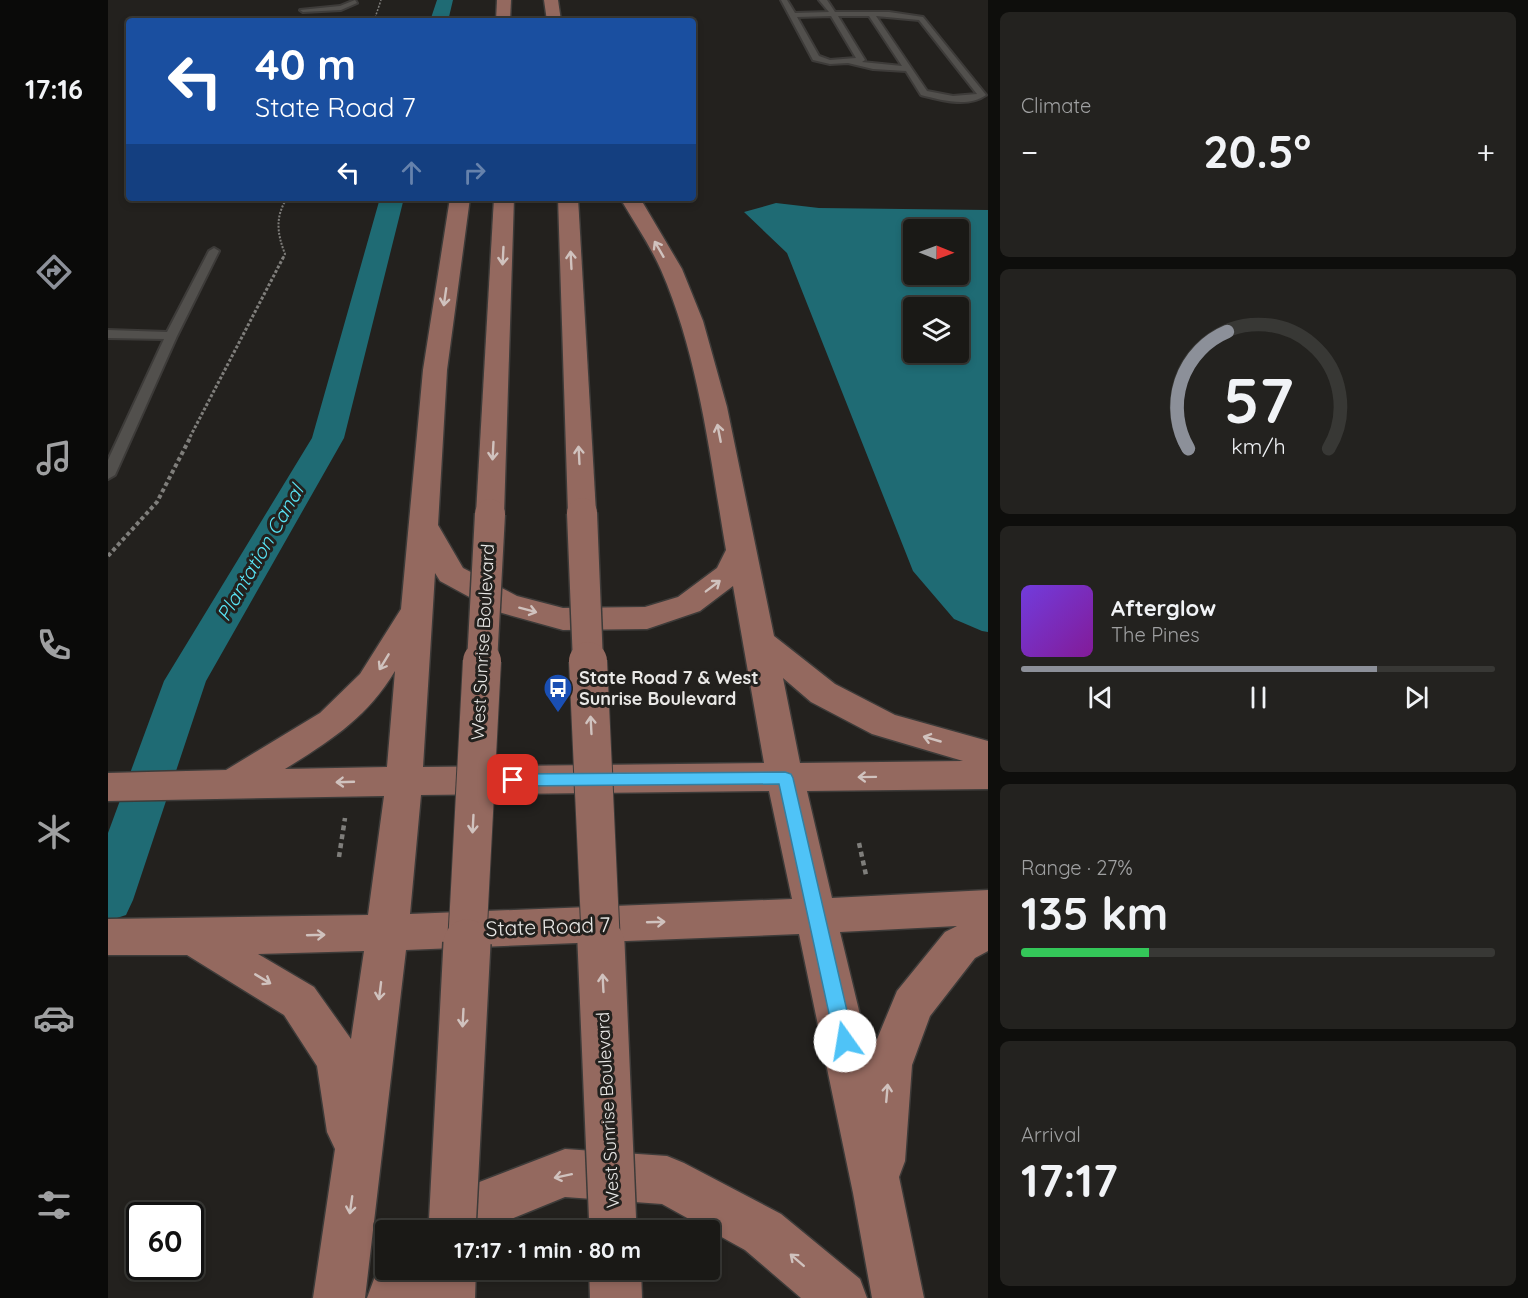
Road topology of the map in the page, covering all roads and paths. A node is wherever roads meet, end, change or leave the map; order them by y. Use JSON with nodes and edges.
{"nodes":[{"id":1,"x":504,"y":0,"type":"edge"},
{"id":2,"x":551,"y":0,"type":"edge"},
{"id":3,"x":784,"y":0,"type":"edge"},
{"id":4,"x":822,"y":0,"type":"edge"},
{"id":5,"x":355,"y":2,"type":"edge"},
{"id":6,"x":303,"y":10,"type":"dead end"},
{"id":7,"x":792,"y":15,"type":"junction"},
{"id":8,"x":834,"y":15,"type":"junction"},
{"id":9,"x":872,"y":15,"type":"junction"},
{"id":10,"x":503,"y":18,"type":"edge"},
{"id":11,"x":554,"y":18,"type":"edge"},
{"id":12,"x":851,"y":62,"type":"junction"},
{"id":13,"x":908,"y":69,"type":"junction"},
{"id":14,"x":285,"y":201,"type":"edge"},
{"id":15,"x":460,"y":201,"type":"edge"},
{"id":16,"x":504,"y":201,"type":"edge"},
{"id":17,"x":568,"y":201,"type":"edge"},
{"id":18,"x":632,"y":201,"type":"edge"},
{"id":19,"x":213,"y":251,"type":"dead end"},
{"id":20,"x":108,"y":334,"type":"edge"},
{"id":21,"x":171,"y":336,"type":"junction"},
{"id":22,"x":108,"y":475,"type":"edge"},
{"id":23,"x":423,"y":524,"type":"junction"},
{"id":24,"x":741,"y":550,"type":"junction"},
{"id":25,"x":108,"y":556,"type":"edge"},
{"id":26,"x":415,"y":612,"type":"junction"},
{"id":27,"x":759,"y":641,"type":"junction"},
{"id":28,"x":988,"y":754,"type":"edge"},
{"id":29,"x":988,"y":775,"type":"edge"},
{"id":30,"x":785,"y":778,"type":"junction"},
{"id":31,"x":404,"y":781,"type":"junction"},
{"id":32,"x":230,"y":786,"type":"junction"},
{"id":33,"x":108,"y":787,"type":"edge"},
{"id":34,"x":346,"y":814,"type":"dead end"},
{"id":35,"x":859,"y":843,"type":"dead end"},
{"id":36,"x":339,"y":857,"type":"dead end"},
{"id":37,"x":868,"y":882,"type":"dead end"},
{"id":38,"x":988,"y":907,"type":"edge"},
{"id":39,"x":817,"y":916,"type":"junction"},
{"id":40,"x":988,"y":930,"type":"edge"},
{"id":41,"x":387,"y":933,"type":"junction"},
{"id":42,"x":108,"y":937,"type":"edge"},
{"id":43,"x":195,"y":938,"type":"junction"},
{"id":44,"x":356,"y":1166,"type":"junction"},
{"id":45,"x":878,"y":1193,"type":"junction"},
{"id":46,"x":453,"y":1220,"type":"edge"},
{"id":47,"x":470,"y":1220,"type":"edge"},
{"id":48,"x":613,"y":1220,"type":"edge"},
{"id":49,"x":405,"y":1280,"type":"edge"},
{"id":50,"x":450,"y":1280,"type":"edge"},
{"id":51,"x":615,"y":1280,"type":"edge"},
{"id":52,"x":339,"y":1298,"type":"edge"},
{"id":53,"x":393,"y":1298,"type":"edge"},
{"id":54,"x":449,"y":1298,"type":"edge"},
{"id":55,"x":616,"y":1298,"type":"edge"},
{"id":56,"x":841,"y":1298,"type":"edge"},
{"id":57,"x":898,"y":1298,"type":"edge"}],
"edges":[{"from":1,"to":10,"type":"main road"},
{"from":2,"to":11,"type":"main road"},
{"from":3,"to":7,"type":"lane"},
{"from":4,"to":8,"type":"lane"},
{"from":5,"to":6,"type":"lane"},
{"from":7,"to":8,"type":"lane"},
{"from":7,"to":12,"type":"lane"},
{"from":8,"to":9,"type":"lane"},
{"from":8,"to":12,"type":"lane"},
{"from":9,"to":13,"type":"lane"},
{"from":9,"to":13,"type":"lane"},
{"from":12,"to":13,"type":"lane"},
{"from":14,"to":25,"type":"path"},
{"from":15,"to":23,"type":"main road","one_way":true},
{"from":16,"to":46,"type":"main road","name":"West Sunrise Boulevard","one_way":true,"bridge":true},
{"from":48,"to":17,"type":"main road","name":"West Sunrise Boulevard","one_way":true,"bridge":true},
{"from":24,"to":18,"type":"main road","one_way":true},
{"from":19,"to":21,"type":"lane"},
{"from":20,"to":21,"type":"lane"},
{"from":21,"to":22,"type":"lane"},
{"from":23,"to":24,"type":"main road","one_way":true},
{"from":23,"to":26,"type":"main road"},
{"from":24,"to":27,"type":"main road"},
{"from":26,"to":31,"type":"main road"},
{"from":26,"to":32,"type":"main road","one_way":true},
{"from":28,"to":27,"type":"main road","one_way":true},
{"from":27,"to":30,"type":"main road"},
{"from":29,"to":30,"type":"main road","one_way":true},
{"from":30,"to":31,"type":"main road"},
{"from":30,"to":39,"type":"main road"},
{"from":31,"to":32,"type":"main road","one_way":true},
{"from":31,"to":41,"type":"main road"},
{"from":32,"to":33,"type":"main road"},
{"from":34,"to":36,"type":"path"},
{"from":35,"to":37,"type":"path"},
{"from":38,"to":39,"type":"main road","name":"State Road 7"},
{"from":41,"to":39,"type":"main road","name":"State Road 7","one_way":true},
{"from":39,"to":45,"type":"main road"},
{"from":45,"to":40,"type":"main road","one_way":true},
{"from":43,"to":41,"type":"main road","name":"State Road 7","one_way":true},
{"from":41,"to":44,"type":"main road","one_way":true},
{"from":42,"to":43,"type":"main road","name":"State Road 7"},
{"from":43,"to":44,"type":"main road","one_way":true},
{"from":44,"to":52,"type":"main road","one_way":true},
{"from":45,"to":57,"type":"main road"},
{"from":56,"to":47,"type":"main road","one_way":true},
{"from":49,"to":53,"type":"main road"},
{"from":50,"to":54,"type":"main road"},
{"from":51,"to":55,"type":"main road"}]}
